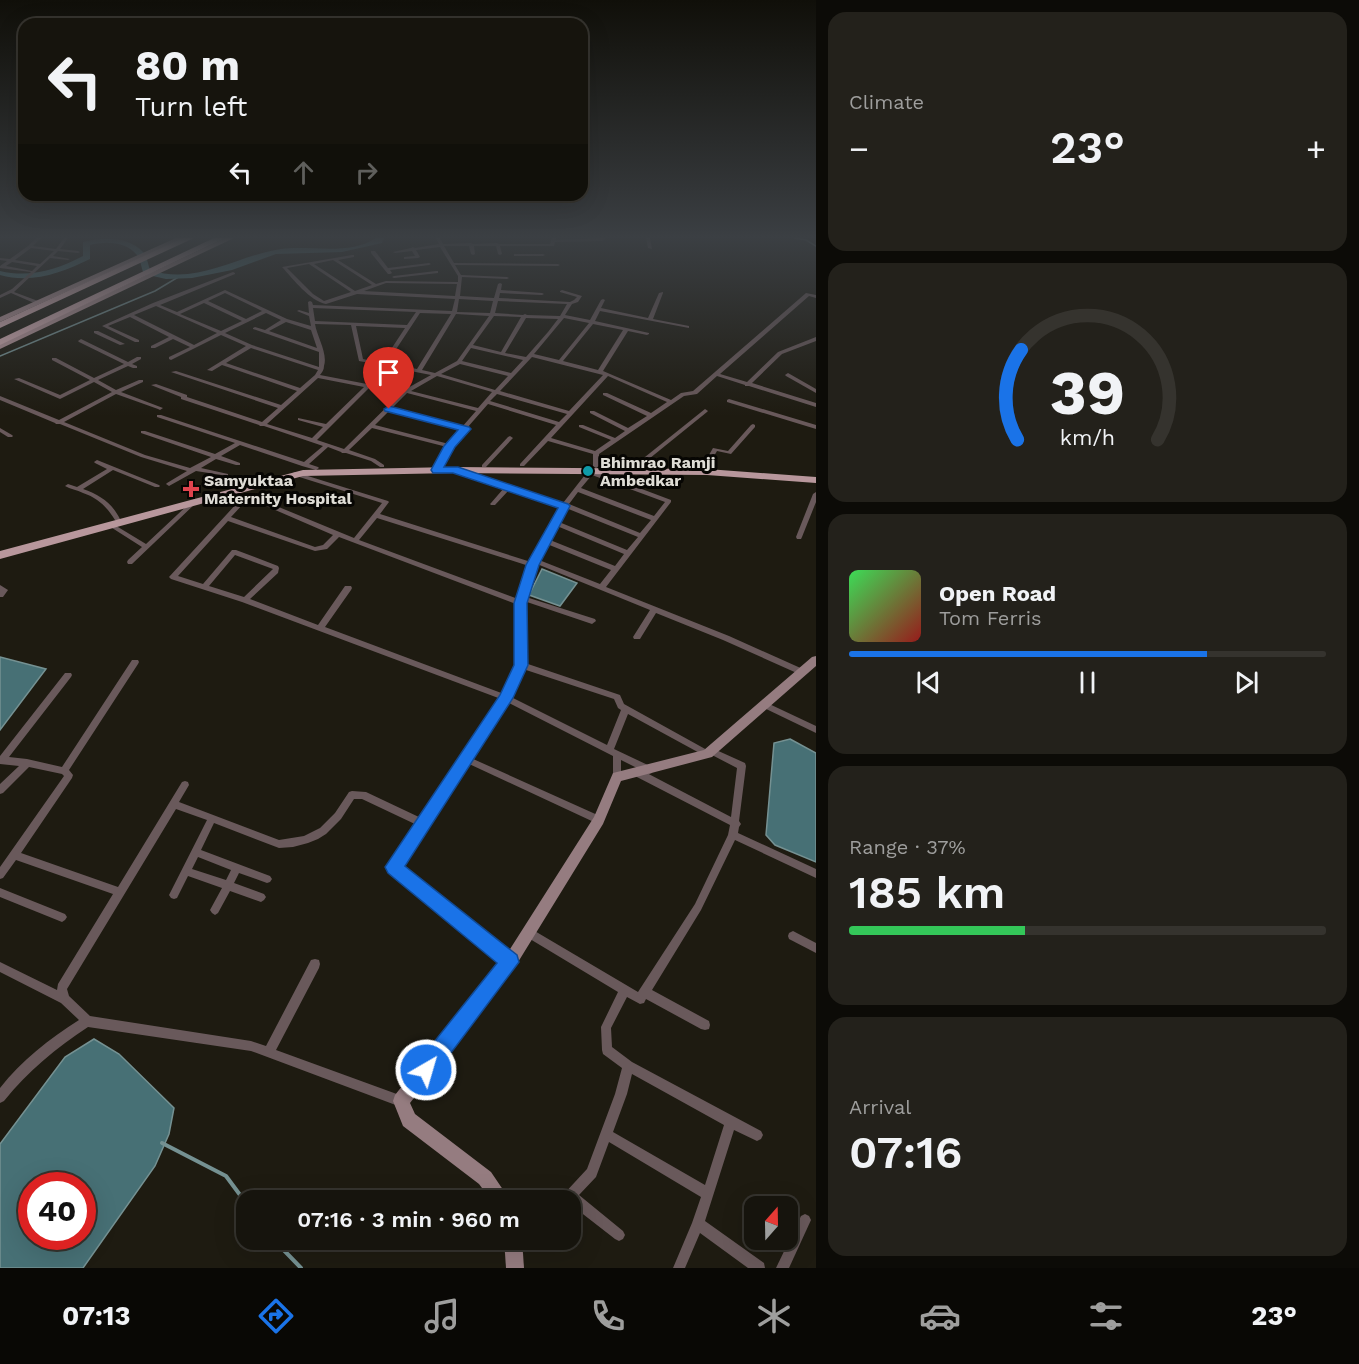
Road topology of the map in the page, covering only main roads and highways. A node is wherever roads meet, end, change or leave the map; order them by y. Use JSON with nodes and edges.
{"nodes":[{"id":1,"x":53,"y":297,"type":"edge"},
{"id":2,"x":60,"y":297,"type":"edge"},
{"id":3,"x":99,"y":297,"type":"edge"},
{"id":4,"x":103,"y":297,"type":"edge"},
{"id":5,"x":0,"y":320,"type":"edge"},
{"id":6,"x":0,"y":325,"type":"edge"},
{"id":7,"x":0,"y":342,"type":"edge"},
{"id":8,"x":0,"y":347,"type":"edge"},
{"id":9,"x":437,"y":468,"type":"junction"},
{"id":10,"x":383,"y":469,"type":"junction"},
{"id":11,"x":592,"y":470,"type":"junction"},
{"id":12,"x":816,"y":478,"type":"edge"},
{"id":13,"x":114,"y":522,"type":"junction"},
{"id":14,"x":0,"y":550,"type":"edge"},
{"id":15,"x":0,"y":555,"type":"edge"}],
"edges":[{"from":1,"to":5,"type":"main road"},
{"from":2,"to":6,"type":"highway"},
{"from":3,"to":7,"type":"highway"},
{"from":4,"to":8,"type":"main road"},
{"from":9,"to":10,"type":"main road"},
{"from":9,"to":11,"type":"main road"},
{"from":9,"to":11,"type":"main road"},
{"from":10,"to":13,"type":"main road"},
{"from":10,"to":13,"type":"main road"},
{"from":11,"to":12,"type":"main road"},
{"from":11,"to":12,"type":"main road"},
{"from":13,"to":14,"type":"main road"},
{"from":13,"to":15,"type":"main road"}]}
